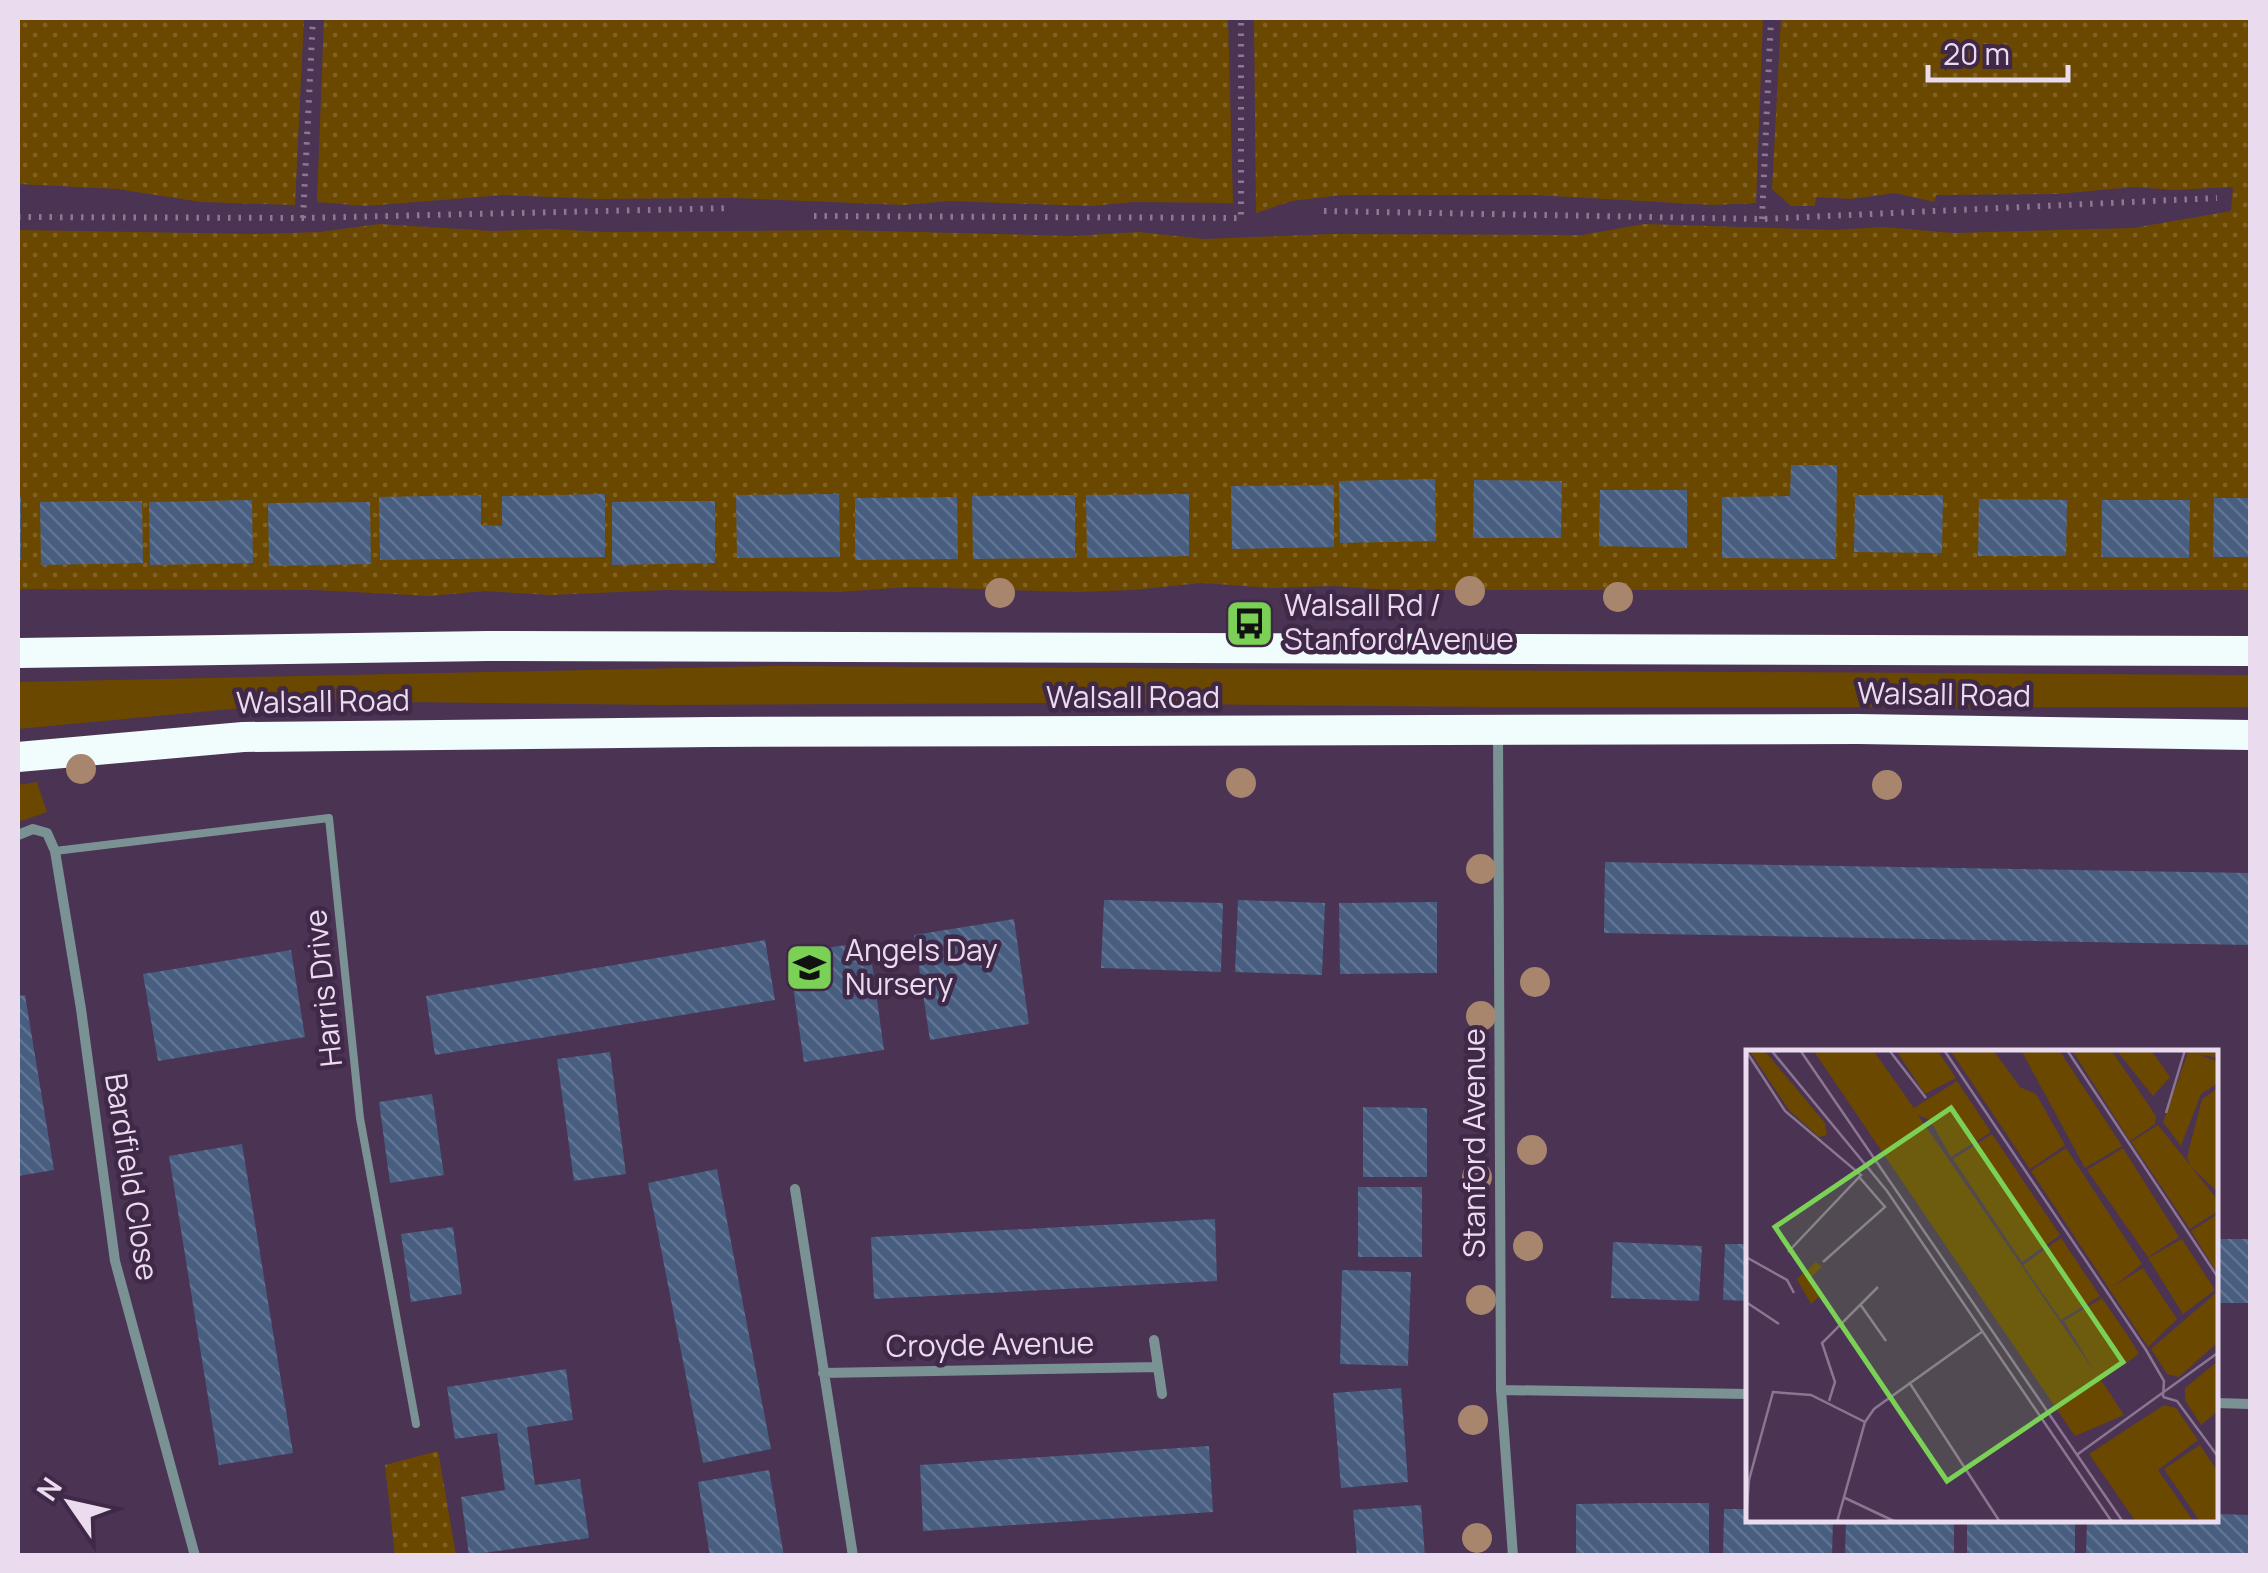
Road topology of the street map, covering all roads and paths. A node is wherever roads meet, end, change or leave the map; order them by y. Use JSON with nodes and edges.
{"nodes":[{"id":1,"x":312,"y":18,"type":"edge"},
{"id":2,"x":1241,"y":18,"type":"edge"},
{"id":3,"x":1771,"y":18,"type":"edge"},
{"id":4,"x":2218,"y":198,"type":"dead end"},
{"id":5,"x":732,"y":208,"type":"dead end"},
{"id":6,"x":1324,"y":211,"type":"dead end"},
{"id":7,"x":814,"y":216,"type":"dead end"},
{"id":8,"x":18,"y":217,"type":"edge"},
{"id":9,"x":303,"y":218,"type":"junction"},
{"id":10,"x":1762,"y":219,"type":"junction"},
{"id":11,"x":2250,"y":651,"type":"edge"},
{"id":12,"x":18,"y":652,"type":"edge"},
{"id":13,"x":1498,"y":729,"type":"junction"},
{"id":14,"x":2250,"y":736,"type":"edge"},
{"id":15,"x":18,"y":757,"type":"edge"},
{"id":16,"x":18,"y":836,"type":"edge"},
{"id":17,"x":55,"y":850,"type":"junction"},
{"id":18,"x":795,"y":1190,"type":"dead end"},
{"id":19,"x":1154,"y":1340,"type":"dead end"},
{"id":20,"x":1158,"y":1366,"type":"junction"},
{"id":21,"x":823,"y":1373,"type":"junction"},
{"id":22,"x":1501,"y":1390,"type":"junction"},
{"id":23,"x":1162,"y":1394,"type":"dead end"},
{"id":24,"x":1746,"y":1394,"type":"edge"},
{"id":25,"x":2218,"y":1403,"type":"edge"},
{"id":26,"x":2250,"y":1404,"type":"edge"},
{"id":27,"x":416,"y":1424,"type":"dead end"},
{"id":28,"x":195,"y":1556,"type":"edge"},
{"id":29,"x":853,"y":1556,"type":"edge"},
{"id":30,"x":1513,"y":1556,"type":"edge"}],
"edges":[{"from":1,"to":9,"type":"path"},
{"from":2,"to":7,"type":"path"},
{"from":3,"to":10,"type":"path"},
{"from":4,"to":10,"type":"path"},
{"from":5,"to":9,"type":"path"},
{"from":6,"to":10,"type":"path"},
{"from":8,"to":9,"type":"path"},
{"from":11,"to":12,"type":"highway","name":"Walsall Road"},
{"from":13,"to":14,"type":"highway","name":"Walsall Road"},
{"from":13,"to":15,"type":"highway","name":"Walsall Road"},
{"from":13,"to":22,"type":"street","name":"Stanford Avenue"},
{"from":16,"to":17,"type":"street"},
{"from":17,"to":27,"type":"lane","name":"Harris Drive"},
{"from":17,"to":28,"type":"street","name":"Bardfield Close"},
{"from":18,"to":21,"type":"street"},
{"from":19,"to":20,"type":"street"},
{"from":20,"to":21,"type":"street","name":"Croyde Avenue"},
{"from":20,"to":23,"type":"street"},
{"from":21,"to":29,"type":"street"},
{"from":22,"to":24,"type":"street"},
{"from":22,"to":30,"type":"street","name":"Stanford Avenue"},
{"from":25,"to":26,"type":"street"}]}
